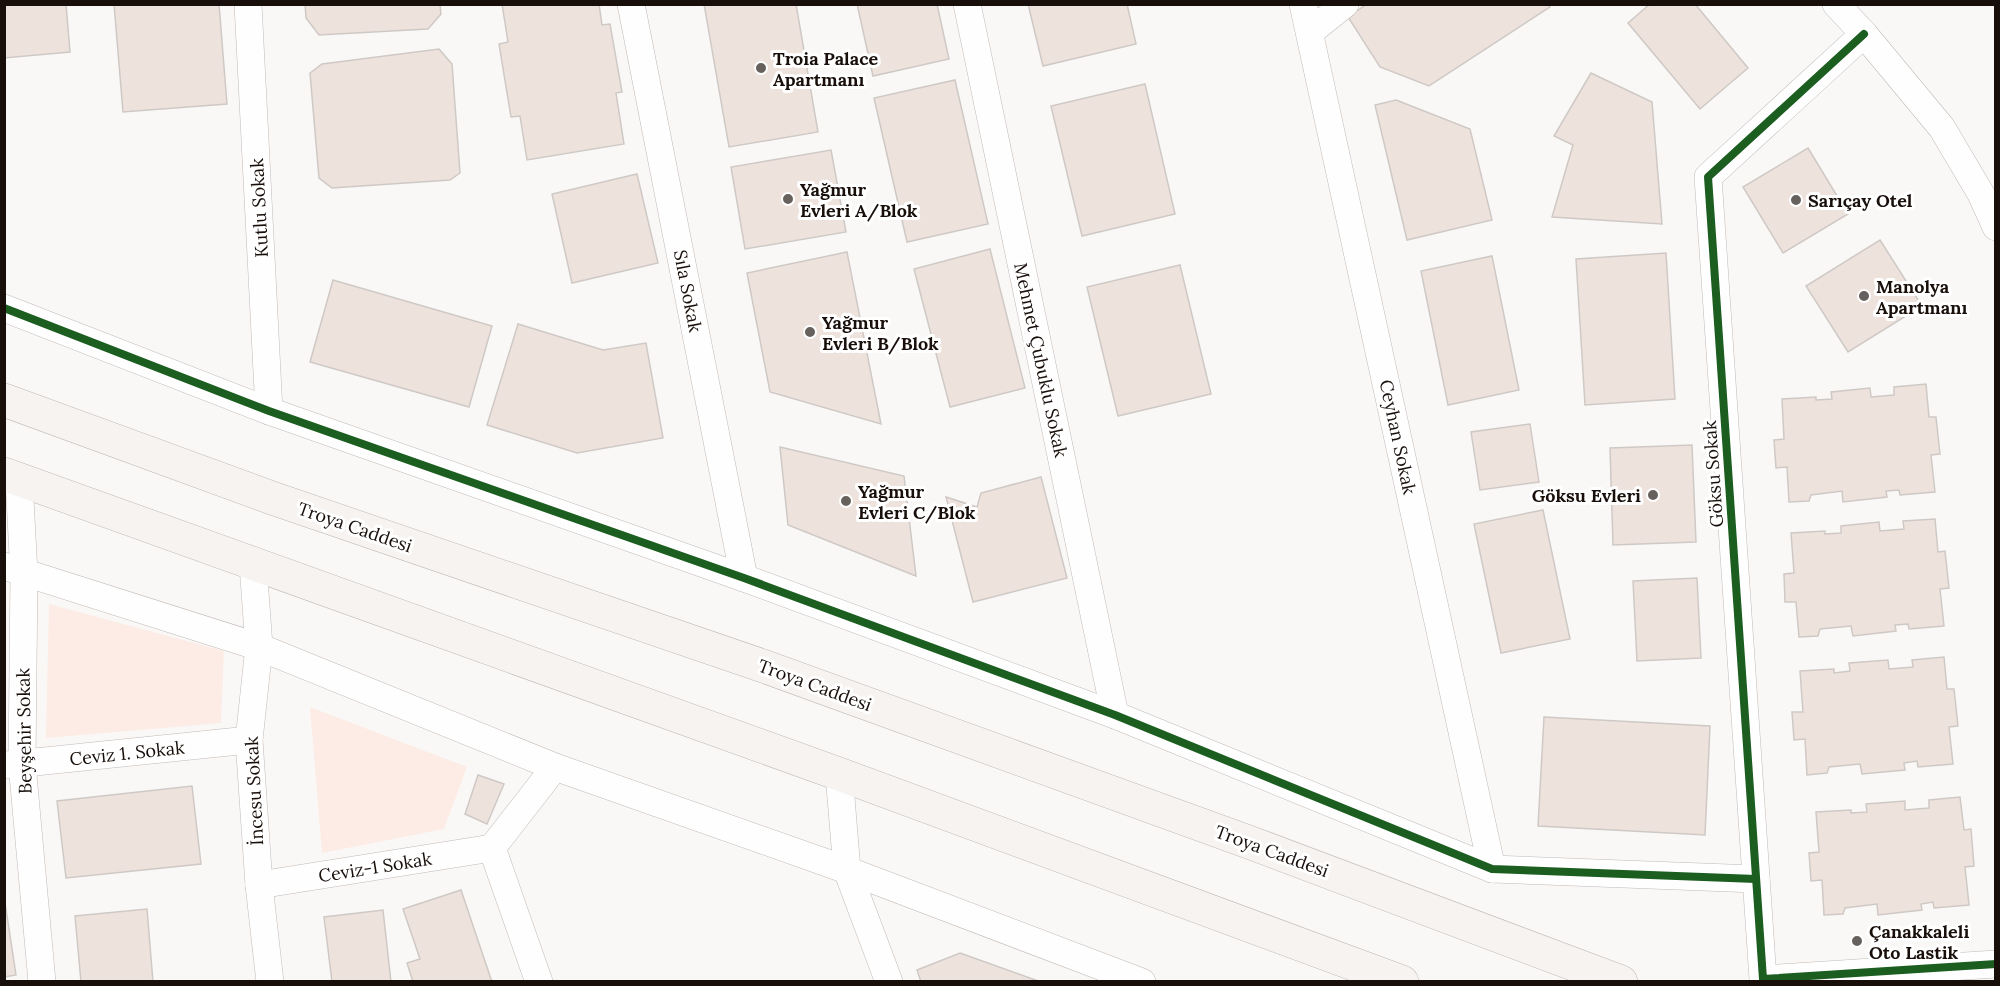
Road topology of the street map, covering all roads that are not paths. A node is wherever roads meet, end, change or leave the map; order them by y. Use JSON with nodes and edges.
{"nodes":[{"id":1,"x":248,"y":4,"type":"edge"},
{"id":2,"x":631,"y":4,"type":"edge"},
{"id":3,"x":967,"y":4,"type":"edge"},
{"id":4,"x":1303,"y":4,"type":"edge"},
{"id":5,"x":1345,"y":4,"type":"edge"},
{"id":6,"x":1836,"y":4,"type":"edge"},
{"id":7,"x":1310,"y":32,"type":"junction"},
{"id":8,"x":1864,"y":34,"type":"junction"},
{"id":9,"x":1995,"y":227,"type":"edge"},
{"id":10,"x":4,"y":308,"type":"edge"},
{"id":11,"x":4,"y":400,"type":"edge"},
{"id":12,"x":269,"y":411,"type":"junction"},
{"id":13,"x":12,"y":477,"type":"edge"},
{"id":14,"x":253,"y":564,"type":"junction"},
{"id":15,"x":14,"y":570,"type":"edge"},
{"id":16,"x":744,"y":578,"type":"junction"},
{"id":17,"x":259,"y":647,"type":"junction"},
{"id":18,"x":1115,"y":715,"type":"junction"},
{"id":19,"x":249,"y":740,"type":"junction"},
{"id":20,"x":13,"y":765,"type":"edge"},
{"id":21,"x":555,"y":767,"type":"junction"},
{"id":22,"x":839,"y":774,"type":"junction"},
{"id":23,"x":492,"y":848,"type":"junction"},
{"id":24,"x":1492,"y":869,"type":"junction"},
{"id":25,"x":847,"y":870,"type":"junction"},
{"id":26,"x":1756,"y":879,"type":"junction"},
{"id":27,"x":259,"y":885,"type":"junction"},
{"id":28,"x":1995,"y":964,"type":"edge"},
{"id":29,"x":42,"y":981,"type":"edge"},
{"id":30,"x":270,"y":981,"type":"edge"},
{"id":31,"x":539,"y":981,"type":"edge"},
{"id":32,"x":889,"y":981,"type":"edge"},
{"id":33,"x":1142,"y":981,"type":"edge"},
{"id":34,"x":1402,"y":981,"type":"edge"},
{"id":35,"x":1621,"y":981,"type":"edge"}],
"edges":[{"from":1,"to":12,"type":"street","name":"Kutlu Sokak"},
{"from":2,"to":16,"type":"street","name":"Sıla Sokak"},
{"from":3,"to":18,"type":"street","name":"Mehmet Çubuklu Sokak"},
{"from":4,"to":7,"type":"street","name":"Ceyhan Sokak"},
{"from":5,"to":7,"type":"street"},
{"from":6,"to":8,"type":"street"},
{"from":7,"to":24,"type":"street","name":"Ceyhan Sokak"},
{"from":8,"to":9,"type":"street"},
{"from":8,"to":26,"type":"street","name":"Göksu Sokak"},
{"from":10,"to":12,"type":"street"},
{"from":11,"to":35,"type":"main road","name":"Troya Caddesi"},
{"from":12,"to":16,"type":"street"},
{"from":13,"to":14,"type":"main road"},
{"from":13,"to":15,"type":"street","name":"Beyşehir Sokak"},
{"from":14,"to":17,"type":"street","name":"İncesu Sokak"},
{"from":14,"to":22,"type":"main road"},
{"from":15,"to":17,"type":"street"},
{"from":15,"to":20,"type":"street","name":"Beyşehir Sokak"},
{"from":16,"to":18,"type":"street"},
{"from":17,"to":19,"type":"street","name":"İncesu Sokak"},
{"from":17,"to":21,"type":"street"},
{"from":18,"to":24,"type":"street"},
{"from":19,"to":20,"type":"street","name":"Ceviz 1. Sokak"},
{"from":19,"to":27,"type":"street","name":"İncesu Sokak"},
{"from":20,"to":29,"type":"street","name":"Beyşehir Sokak"},
{"from":21,"to":23,"type":"street"},
{"from":21,"to":25,"type":"street"},
{"from":22,"to":25,"type":"street"},
{"from":22,"to":34,"type":"main road"},
{"from":23,"to":27,"type":"street","name":"Ceviz-1 Sokak"},
{"from":23,"to":31,"type":"street"},
{"from":24,"to":26,"type":"street"},
{"from":25,"to":32,"type":"street"},
{"from":25,"to":33,"type":"street"},
{"from":26,"to":28,"type":"street","name":"Göksu Sokak"},
{"from":27,"to":30,"type":"street","name":"İncesu Sokak"}]}
